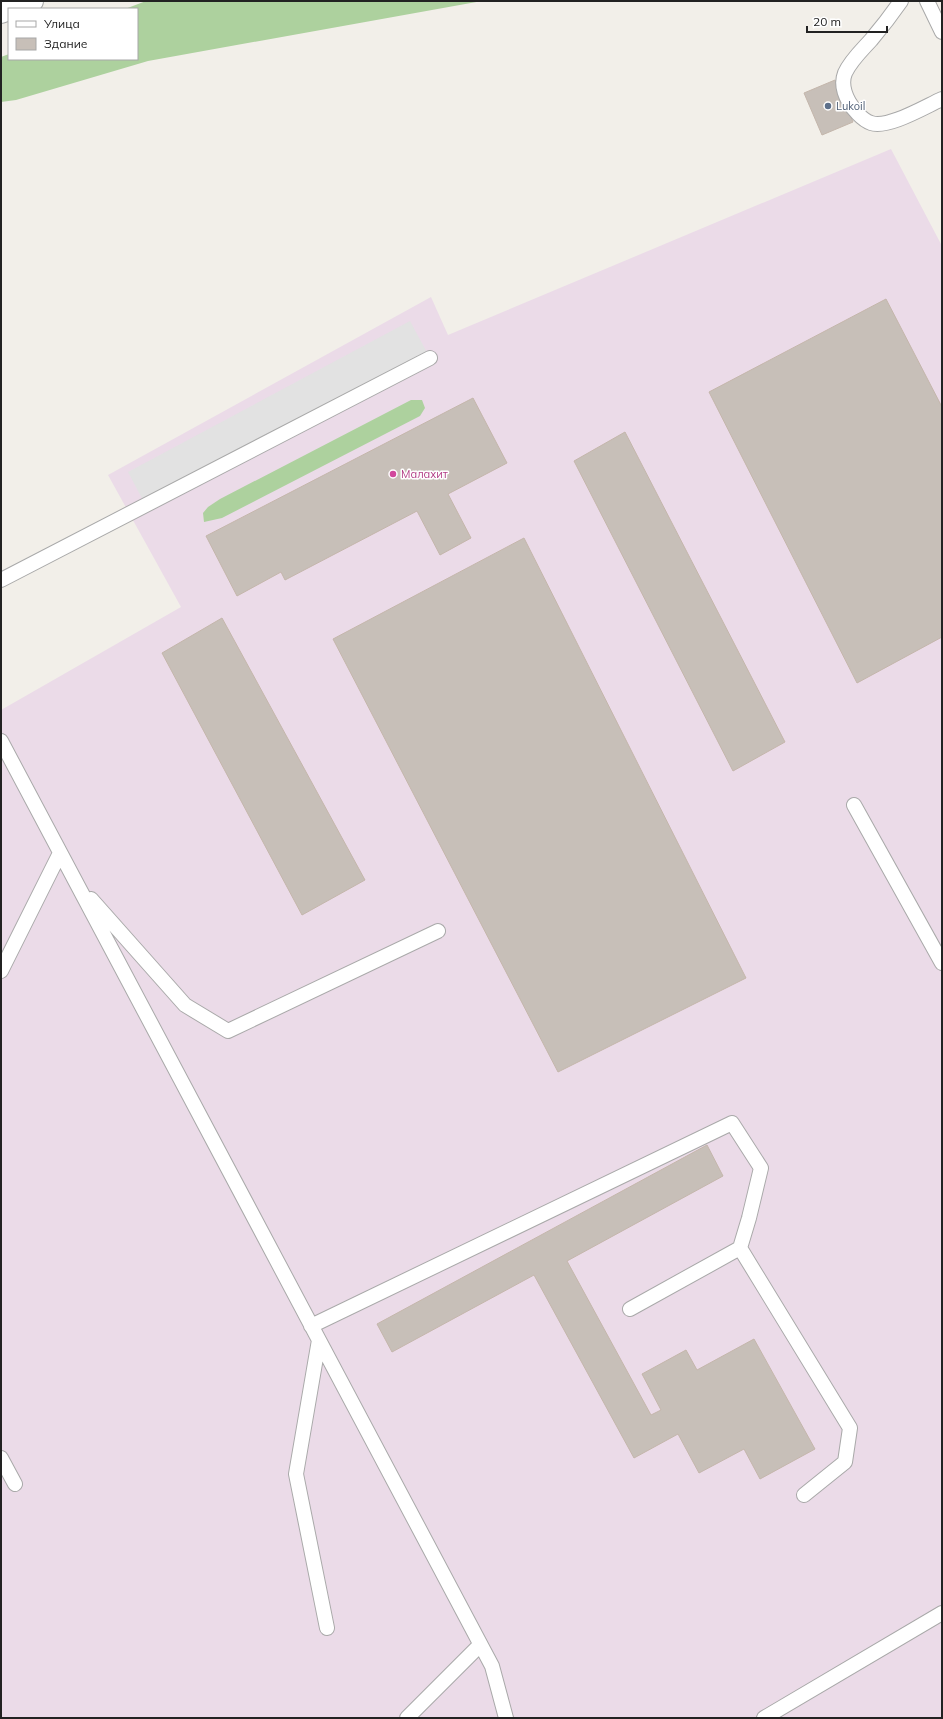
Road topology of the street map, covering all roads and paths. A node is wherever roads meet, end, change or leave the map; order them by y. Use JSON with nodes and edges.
{"nodes":[{"id":1,"x":32,"y":1,"type":"edge"},
{"id":2,"x":901,"y":1,"type":"edge"},
{"id":3,"x":927,"y":1,"type":"edge"},
{"id":4,"x":12,"y":8,"type":"edge"},
{"id":5,"x":942,"y":32,"type":"edge"},
{"id":6,"x":942,"y":99,"type":"edge"},
{"id":7,"x":430,"y":358,"type":"dead end"},
{"id":8,"x":1,"y":580,"type":"edge"},
{"id":9,"x":1,"y":741,"type":"edge"},
{"id":10,"x":854,"y":805,"type":"dead end"},
{"id":11,"x":60,"y":853,"type":"junction"},
{"id":12,"x":76,"y":883,"type":"junction"},
{"id":13,"x":438,"y":931,"type":"dead end"},
{"id":14,"x":942,"y":963,"type":"edge"},
{"id":15,"x":1,"y":971,"type":"edge"},
{"id":16,"x":740,"y":1248,"type":"junction"},
{"id":17,"x":630,"y":1309,"type":"dead end"},
{"id":18,"x":311,"y":1326,"type":"junction"},
{"id":19,"x":319,"y":1340,"type":"junction"},
{"id":20,"x":1,"y":1458,"type":"edge"},
{"id":21,"x":15,"y":1484,"type":"dead end"},
{"id":22,"x":804,"y":1495,"type":"dead end"},
{"id":23,"x":942,"y":1613,"type":"edge"},
{"id":24,"x":327,"y":1628,"type":"dead end"},
{"id":25,"x":480,"y":1645,"type":"junction"},
{"id":26,"x":407,"y":1718,"type":"edge"},
{"id":27,"x":506,"y":1718,"type":"edge"},
{"id":28,"x":764,"y":1718,"type":"edge"}],
"edges":[{"from":1,"to":4,"type":"street"},
{"from":2,"to":6,"type":"lane"},
{"from":3,"to":5,"type":"lane"},
{"from":7,"to":8,"type":"lane"},
{"from":9,"to":11,"type":"lane"},
{"from":10,"to":14,"type":"lane"},
{"from":11,"to":12,"type":"lane"},
{"from":11,"to":15,"type":"lane"},
{"from":12,"to":13,"type":"lane"},
{"from":12,"to":18,"type":"lane"},
{"from":16,"to":17,"type":"lane"},
{"from":16,"to":18,"type":"lane"},
{"from":16,"to":22,"type":"lane"},
{"from":18,"to":19,"type":"lane"},
{"from":19,"to":24,"type":"lane"},
{"from":19,"to":25,"type":"lane"},
{"from":20,"to":21,"type":"lane"},
{"from":23,"to":28,"type":"lane"},
{"from":25,"to":26,"type":"lane"},
{"from":25,"to":27,"type":"lane"}]}
